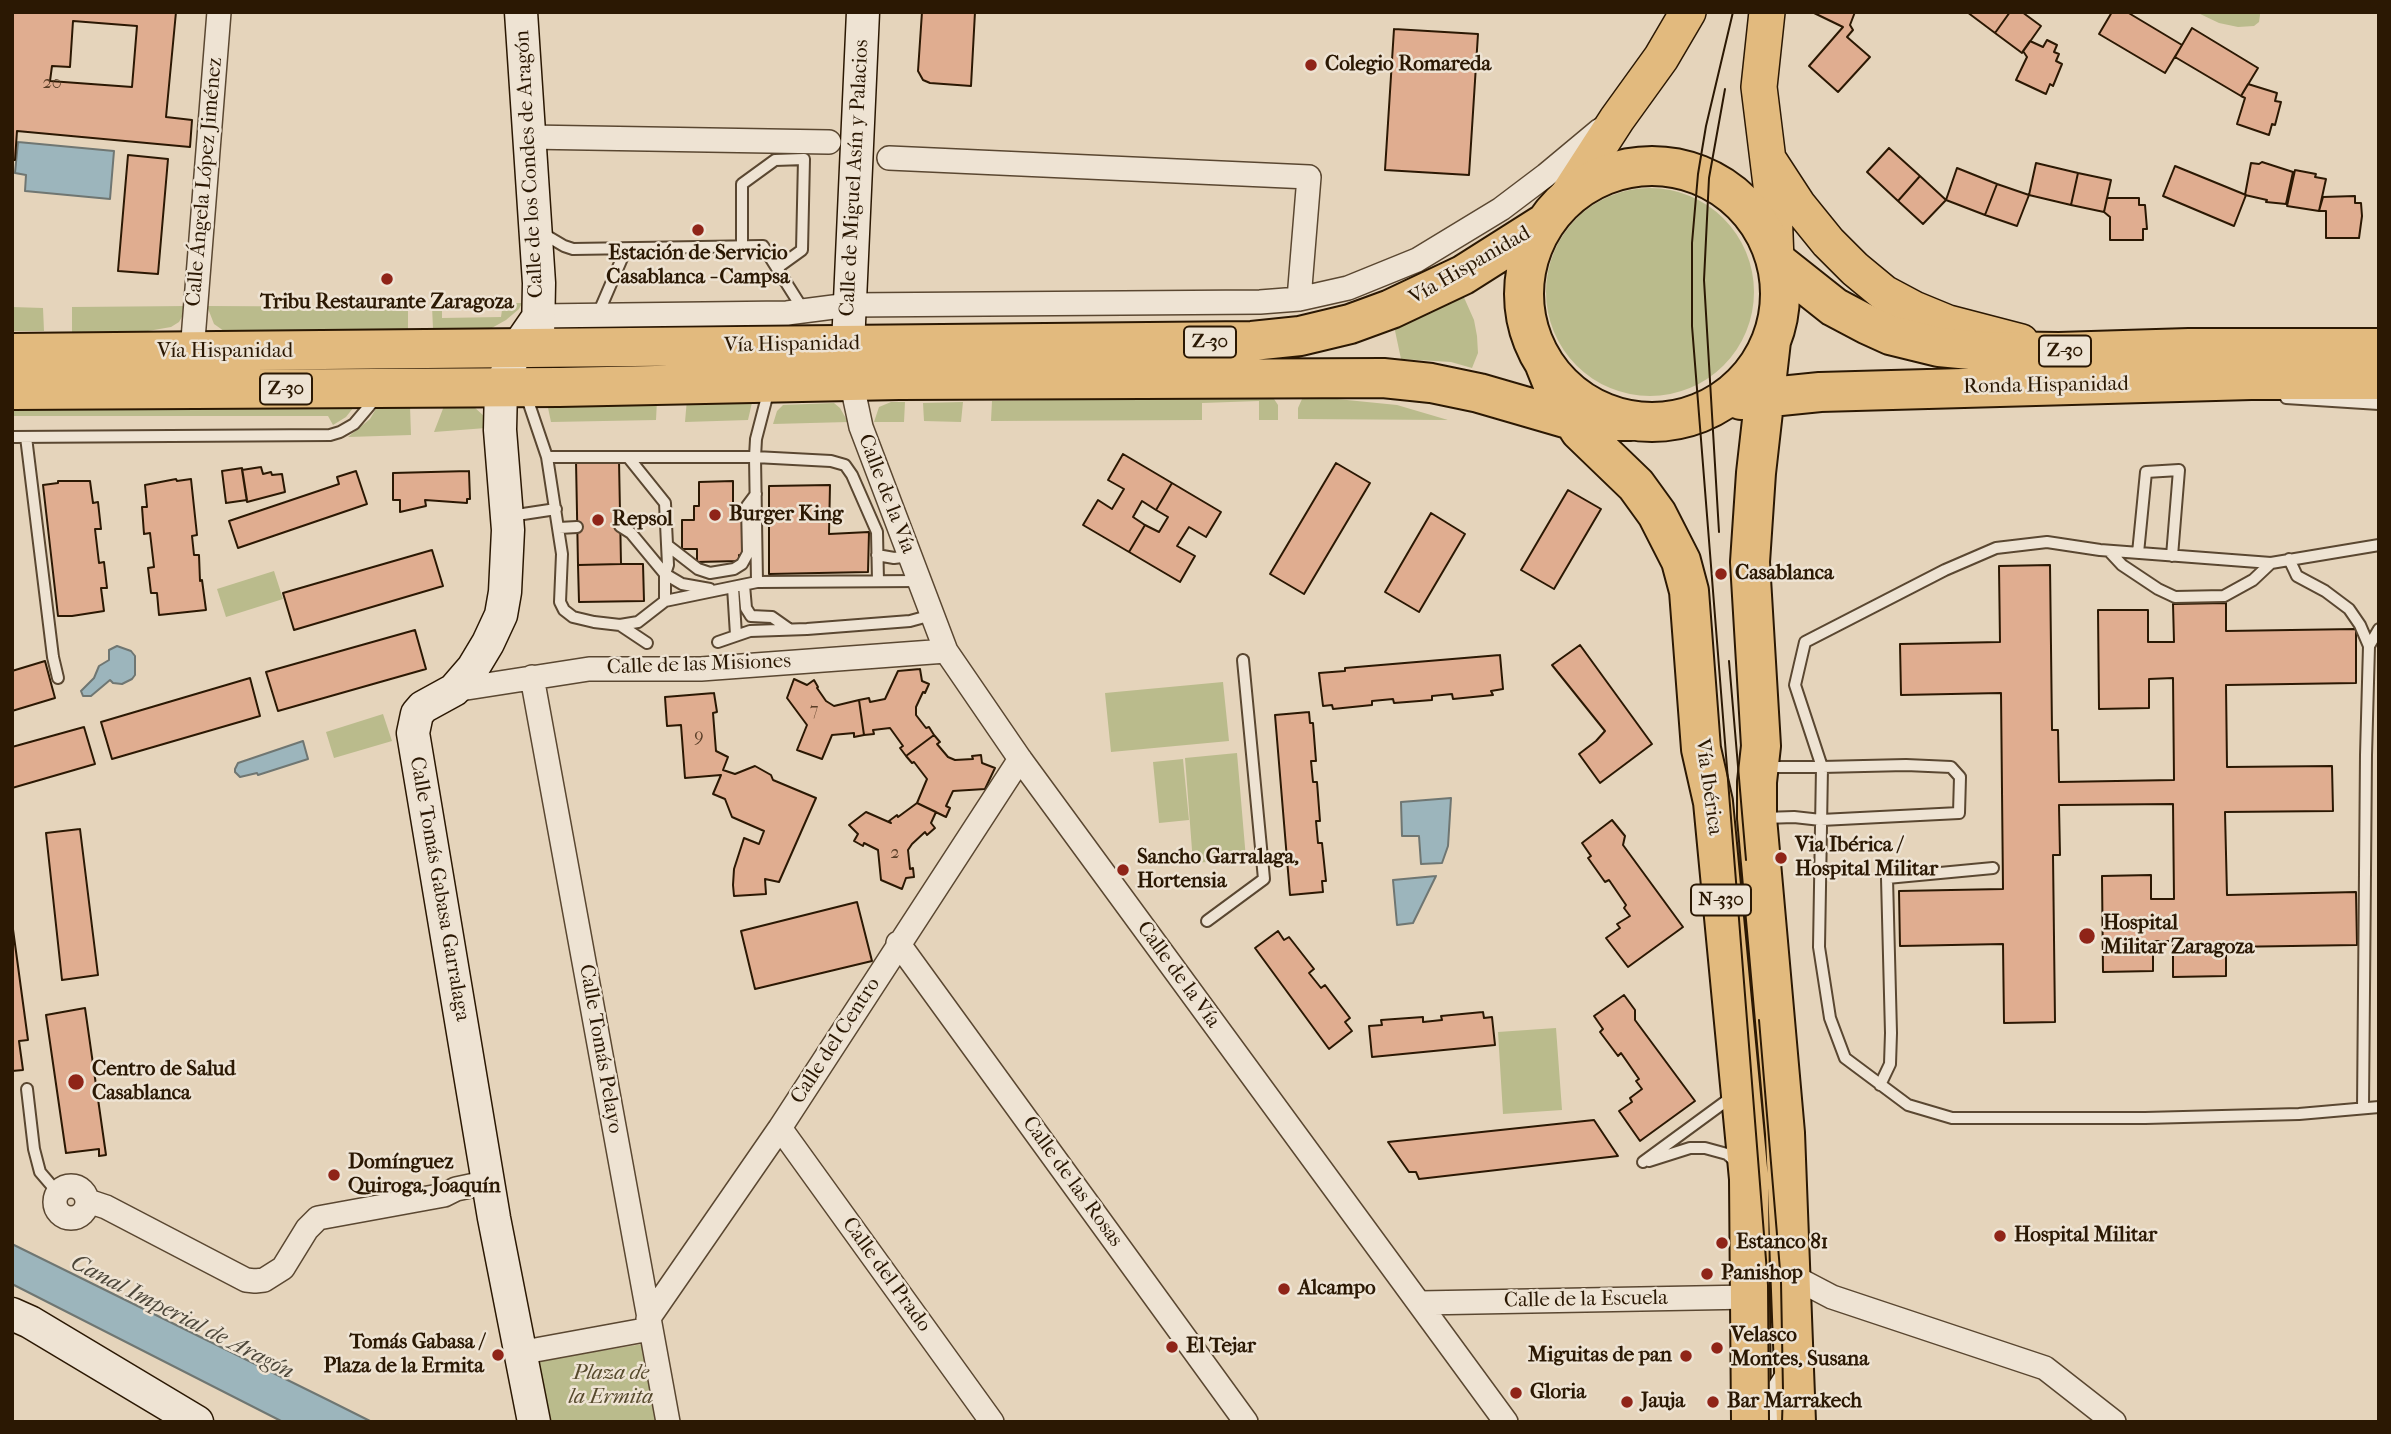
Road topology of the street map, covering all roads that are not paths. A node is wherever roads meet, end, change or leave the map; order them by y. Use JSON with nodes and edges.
{"nodes":[{"id":1,"x":219,"y":12,"type":"edge"},
{"id":2,"x":521,"y":12,"type":"edge"},
{"id":3,"x":863,"y":12,"type":"edge"},
{"id":4,"x":1688,"y":12,"type":"edge"},
{"id":5,"x":1768,"y":12,"type":"edge"},
{"id":6,"x":528,"y":137,"type":"junction"},
{"id":7,"x":829,"y":142,"type":"dead end"},
{"id":8,"x":889,"y":158,"type":"dead end"},
{"id":9,"x":1768,"y":159,"type":"junction"},
{"id":10,"x":1570,"y":189,"type":"junction"},
{"id":11,"x":534,"y":227,"type":"junction"},
{"id":12,"x":742,"y":246,"type":"junction"},
{"id":13,"x":626,"y":249,"type":"junction"},
{"id":14,"x":1776,"y":261,"type":"junction"},
{"id":15,"x":777,"y":268,"type":"junction"},
{"id":16,"x":1299,"y":299,"type":"junction"},
{"id":17,"x":849,"y":305,"type":"junction"},
{"id":18,"x":804,"y":312,"type":"junction"},
{"id":19,"x":597,"y":315,"type":"junction"},
{"id":20,"x":1771,"y":341,"type":"junction"},
{"id":21,"x":2379,"y":348,"type":"edge"},
{"id":22,"x":192,"y":352,"type":"junction"},
{"id":23,"x":2059,"y":352,"type":"junction"},
{"id":24,"x":12,"y":353,"type":"edge"},
{"id":25,"x":527,"y":361,"type":"junction"},
{"id":26,"x":849,"y":363,"type":"junction"},
{"id":27,"x":1545,"y":366,"type":"junction"},
{"id":28,"x":2379,"y":380,"type":"edge"},
{"id":29,"x":770,"y":383,"type":"junction"},
{"id":30,"x":384,"y":387,"type":"junction"},
{"id":31,"x":12,"y":390,"type":"edge"},
{"id":32,"x":1764,"y":397,"type":"junction"},
{"id":33,"x":2274,"y":398,"type":"dead end"},
{"id":34,"x":2379,"y":404,"type":"edge"},
{"id":35,"x":1715,"y":405,"type":"junction"},
{"id":36,"x":1572,"y":420,"type":"junction"},
{"id":37,"x":1631,"y":421,"type":"junction"},
{"id":38,"x":12,"y":437,"type":"edge"},
{"id":39,"x":26,"y":437,"type":"junction"},
{"id":40,"x":547,"y":457,"type":"junction"},
{"id":41,"x":628,"y":457,"type":"junction"},
{"id":42,"x":755,"y":457,"type":"junction"},
{"id":43,"x":755,"y":494,"type":"junction"},
{"id":44,"x":556,"y":509,"type":"junction"},
{"id":45,"x":507,"y":517,"type":"junction"},
{"id":46,"x":620,"y":526,"type":"dead end"},
{"id":47,"x":577,"y":527,"type":"dead end"},
{"id":48,"x":559,"y":528,"type":"junction"},
{"id":49,"x":667,"y":545,"type":"junction"},
{"id":50,"x":2379,"y":545,"type":"edge"},
{"id":51,"x":2109,"y":551,"type":"junction"},
{"id":52,"x":2138,"y":553,"type":"junction"},
{"id":53,"x":877,"y":555,"type":"junction"},
{"id":54,"x":910,"y":556,"type":"junction"},
{"id":55,"x":2172,"y":556,"type":"junction"},
{"id":56,"x":2289,"y":559,"type":"junction"},
{"id":57,"x":2271,"y":563,"type":"junction"},
{"id":58,"x":665,"y":574,"type":"junction"},
{"id":59,"x":878,"y":581,"type":"junction"},
{"id":60,"x":919,"y":581,"type":"junction"},
{"id":61,"x":757,"y":582,"type":"junction"},
{"id":62,"x":738,"y":586,"type":"junction"},
{"id":63,"x":716,"y":591,"type":"junction"},
{"id":64,"x":665,"y":601,"type":"junction"},
{"id":65,"x":932,"y":615,"type":"junction"},
{"id":66,"x":620,"y":625,"type":"junction"},
{"id":67,"x":789,"y":629,"type":"junction"},
{"id":68,"x":2379,"y":629,"type":"edge"},
{"id":69,"x":736,"y":635,"type":"junction"},
{"id":70,"x":718,"y":642,"type":"dead end"},
{"id":71,"x":648,"y":643,"type":"dead end"},
{"id":72,"x":2369,"y":646,"type":"junction"},
{"id":73,"x":946,"y":650,"type":"junction"},
{"id":74,"x":1243,"y":660,"type":"dead end"},
{"id":75,"x":532,"y":677,"type":"junction"},
{"id":76,"x":58,"y":678,"type":"dead end"},
{"id":77,"x":454,"y":690,"type":"junction"},
{"id":78,"x":1020,"y":759,"type":"junction"},
{"id":79,"x":1759,"y":767,"type":"junction"},
{"id":80,"x":1822,"y":767,"type":"junction"},
{"id":81,"x":2379,"y":787,"type":"edge"},
{"id":82,"x":2366,"y":788,"type":"junction"},
{"id":83,"x":1757,"y":818,"type":"junction"},
{"id":84,"x":1821,"y":820,"type":"junction"},
{"id":85,"x":1993,"y":868,"type":"dead end"},
{"id":86,"x":1207,"y":921,"type":"dead end"},
{"id":87,"x":898,"y":943,"type":"junction"},
{"id":88,"x":1880,"y":1085,"type":"junction"},
{"id":89,"x":27,"y":1089,"type":"dead end"},
{"id":90,"x":1740,"y":1089,"type":"junction"},
{"id":91,"x":2379,"y":1107,"type":"edge"},
{"id":92,"x":2364,"y":1108,"type":"junction"},
{"id":93,"x":780,"y":1128,"type":"junction"},
{"id":94,"x":1749,"y":1179,"type":"junction"},
{"id":95,"x":489,"y":1182,"type":"junction"},
{"id":96,"x":60,"y":1189,"type":"joint"},
{"id":97,"x":444,"y":1195,"type":"junction"},
{"id":98,"x":494,"y":1218,"type":"junction"},
{"id":99,"x":1790,"y":1275,"type":"junction"},
{"id":100,"x":1751,"y":1297,"type":"junction"},
{"id":101,"x":1832,"y":1297,"type":"junction"},
{"id":102,"x":1420,"y":1303,"type":"junction"},
{"id":103,"x":12,"y":1314,"type":"edge"},
{"id":104,"x":1793,"y":1315,"type":"junction"},
{"id":105,"x":649,"y":1324,"type":"junction"},
{"id":106,"x":519,"y":1353,"type":"junction"},
{"id":107,"x":1796,"y":1370,"type":"junction"},
{"id":108,"x":197,"y":1422,"type":"edge"},
{"id":109,"x":534,"y":1422,"type":"edge"},
{"id":110,"x":668,"y":1422,"type":"edge"},
{"id":111,"x":992,"y":1422,"type":"edge"},
{"id":112,"x":1245,"y":1422,"type":"edge"},
{"id":113,"x":1506,"y":1422,"type":"edge"},
{"id":114,"x":1751,"y":1422,"type":"edge"},
{"id":115,"x":1756,"y":1422,"type":"edge"},
{"id":116,"x":1796,"y":1422,"type":"edge"},
{"id":117,"x":2114,"y":1422,"type":"edge"}],
"edges":[{"from":1,"to":22,"type":"street","name":"Calle Ángela López Jiménez"},
{"from":2,"to":6,"type":"street","name":"Calle de los Condes de Aragón"},
{"from":3,"to":17,"type":"street","name":"Calle de Miguel Asín y Palacios"},
{"from":4,"to":10,"type":"main road"},
{"from":5,"to":9,"type":"main road"},
{"from":6,"to":7,"type":"street"},
{"from":6,"to":11,"type":"street","name":"Calle de los Condes de Aragón"},
{"from":8,"to":16,"type":"street"},
{"from":9,"to":14,"type":"main road"},
{"from":9,"to":23,"type":"main road"},
{"from":10,"to":14,"type":"highway"},
{"from":10,"to":16,"type":"street","name":"Vía Hispanidad"},
{"from":10,"to":26,"type":"highway","name":"Vía Hispanidad","number":"Z-30"},
{"from":10,"to":27,"type":"highway","name":"Vía Ibérica"},
{"from":11,"to":13,"type":"lane"},
{"from":11,"to":25,"type":"street","name":"Calle de los Condes de Aragón"},
{"from":12,"to":13,"type":"lane"},
{"from":12,"to":15,"type":"lane"},
{"from":12,"to":15,"type":"lane"},
{"from":13,"to":19,"type":"lane"},
{"from":14,"to":20,"type":"highway","name":"Vía Ibérica"},
{"from":14,"to":23,"type":"highway","name":"Ronda Hispanidad","number":"Z-30"},
{"from":15,"to":18,"type":"lane"},
{"from":16,"to":17,"type":"street","name":"Vía Hispanidad"},
{"from":17,"to":18,"type":"street","name":"Vía Hispanidad"},
{"from":17,"to":26,"type":"street","name":"Calle de Miguel Asín y Palacios"},
{"from":18,"to":19,"type":"street","name":"Vía Hispanidad"},
{"from":19,"to":25,"type":"street","name":"Vía Hispanidad"},
{"from":20,"to":32,"type":"highway","name":"Vía Ibérica"},
{"from":20,"to":35,"type":"highway"},
{"from":21,"to":23,"type":"highway","name":"Ronda Hispanidad","number":"Z-30"},
{"from":22,"to":24,"type":"highway","name":"Vía Hispanidad","number":"Z-30"},
{"from":22,"to":25,"type":"highway","name":"Vía Hispanidad","number":"Z-30"},
{"from":25,"to":26,"type":"highway","name":"Vía Hispanidad","number":"Z-30"},
{"from":25,"to":29,"type":"highway","name":"Vía Hispanidad","number":"Z-30"},
{"from":25,"to":30,"type":"highway","name":"Vía Hispanidad","number":"Z-30"},
{"from":25,"to":40,"type":"lane"},
{"from":25,"to":45,"type":"street","name":"Calle Tomás Gabasa Garralaga"},
{"from":26,"to":29,"type":"highway","name":"Vía Hispanidad","number":"Z-30"},
{"from":26,"to":36,"type":"highway","name":"Vía Hispanidad","number":"Z-30"},
{"from":26,"to":54,"type":"street","name":"Calle de la Vía"},
{"from":27,"to":36,"type":"highway","name":"Vía Ibérica"},
{"from":27,"to":37,"type":"highway"},
{"from":28,"to":32,"type":"highway","name":"Ronda Hispanidad","number":"Z-30"},
{"from":29,"to":42,"type":"lane"},
{"from":30,"to":31,"type":"highway","name":"Vía Hispanidad","number":"Z-30"},
{"from":30,"to":39,"type":"lane"},
{"from":32,"to":35,"type":"highway","name":"Ronda Hispanidad","number":"Z-30"},
{"from":32,"to":79,"type":"highway","name":"Vía Ibérica","number":"N-330"},
{"from":33,"to":34,"type":"lane"},
{"from":35,"to":37,"type":"highway","name":"Vía Hispanidad"},
{"from":36,"to":37,"type":"highway","name":"Vía Hispanidad","number":"Z-30"},
{"from":36,"to":90,"type":"highway","name":"Vía Ibérica","number":"N-330"},
{"from":38,"to":39,"type":"lane"},
{"from":39,"to":76,"type":"lane"},
{"from":40,"to":41,"type":"lane"},
{"from":40,"to":44,"type":"lane"},
{"from":41,"to":42,"type":"lane"},
{"from":41,"to":49,"type":"lane"},
{"from":42,"to":43,"type":"lane"},
{"from":42,"to":53,"type":"lane"},
{"from":43,"to":49,"type":"lane"},
{"from":43,"to":61,"type":"lane"},
{"from":44,"to":45,"type":"lane"},
{"from":44,"to":48,"type":"lane"},
{"from":45,"to":77,"type":"street","name":"Calle Tomás Gabasa Garralaga"},
{"from":46,"to":58,"type":"lane"},
{"from":47,"to":48,"type":"lane"},
{"from":48,"to":66,"type":"lane"},
{"from":49,"to":58,"type":"lane"},
{"from":50,"to":56,"type":"lane"},
{"from":51,"to":52,"type":"lane"},
{"from":51,"to":57,"type":"lane"},
{"from":51,"to":80,"type":"lane"},
{"from":52,"to":55,"type":"lane"},
{"from":52,"to":55,"type":"lane"},
{"from":53,"to":54,"type":"lane"},
{"from":53,"to":59,"type":"lane"},
{"from":54,"to":60,"type":"street","name":"Calle de la Vía"},
{"from":55,"to":57,"type":"lane"},
{"from":56,"to":57,"type":"lane"},
{"from":56,"to":72,"type":"lane"},
{"from":58,"to":63,"type":"lane"},
{"from":58,"to":64,"type":"lane"},
{"from":59,"to":60,"type":"lane"},
{"from":59,"to":61,"type":"lane"},
{"from":60,"to":65,"type":"street","name":"Calle de la Vía"},
{"from":61,"to":62,"type":"lane"},
{"from":62,"to":63,"type":"lane"},
{"from":62,"to":67,"type":"lane"},
{"from":62,"to":69,"type":"lane"},
{"from":63,"to":64,"type":"lane"},
{"from":64,"to":66,"type":"lane"},
{"from":65,"to":67,"type":"lane"},
{"from":65,"to":73,"type":"street","name":"Calle de la Vía"},
{"from":66,"to":71,"type":"lane"},
{"from":67,"to":69,"type":"lane"},
{"from":68,"to":72,"type":"lane"},
{"from":69,"to":70,"type":"lane"},
{"from":72,"to":82,"type":"lane"},
{"from":73,"to":75,"type":"street","name":"Calle de las Misiones"},
{"from":73,"to":78,"type":"street","name":"Calle de la Vía"},
{"from":74,"to":86,"type":"lane"},
{"from":75,"to":77,"type":"street","name":"Calle de las Misiones"},
{"from":75,"to":105,"type":"street","name":"Calle Tomás Pelayo"},
{"from":77,"to":95,"type":"street","name":"Calle Tomás Gabasa Garralaga"},
{"from":78,"to":87,"type":"street","name":"Calle del Centro"},
{"from":78,"to":102,"type":"street","name":"Calle de la Vía"},
{"from":79,"to":80,"type":"lane"},
{"from":79,"to":83,"type":"highway","name":"Vía Ibérica","number":"N-330"},
{"from":80,"to":84,"type":"lane"},
{"from":80,"to":84,"type":"lane"},
{"from":81,"to":82,"type":"lane"},
{"from":82,"to":92,"type":"lane"},
{"from":83,"to":84,"type":"lane"},
{"from":83,"to":99,"type":"highway","name":"Vía Ibérica","number":"N-330"},
{"from":84,"to":88,"type":"lane"},
{"from":85,"to":88,"type":"lane"},
{"from":87,"to":93,"type":"street","name":"Calle del Centro"},
{"from":87,"to":112,"type":"street","name":"Calle de las Rosas"},
{"from":88,"to":92,"type":"lane"},
{"from":89,"to":96,"type":"lane"},
{"from":90,"to":94,"type":"highway","name":"Vía Ibérica","number":"N-330"},
{"from":90,"to":94,"type":"lane"},
{"from":91,"to":92,"type":"lane"},
{"from":93,"to":105,"type":"street","name":"Calle del Centro"},
{"from":93,"to":111,"type":"street","name":"Calle del Prado"},
{"from":94,"to":100,"type":"highway","name":"Vía Ibérica","number":"N-330"},
{"from":95,"to":97,"type":"street"},
{"from":95,"to":98,"type":"street","name":"Calle Tomás Gabasa Garralaga"},
{"from":96,"to":97,"type":"street"},
{"from":97,"to":98,"type":"street"},
{"from":98,"to":106,"type":"street","name":"Calle Tomás Gabasa Garralaga"},
{"from":99,"to":101,"type":"street"},
{"from":99,"to":104,"type":"highway","name":"Vía Ibérica","number":"N-330"},
{"from":100,"to":102,"type":"street","name":"Calle de la Escuela"},
{"from":100,"to":114,"type":"highway","name":"Vía Ibérica","number":"N-330"},
{"from":101,"to":104,"type":"street"},
{"from":101,"to":117,"type":"street"},
{"from":102,"to":113,"type":"street","name":"Calle de la Vía"},
{"from":103,"to":108,"type":"street"},
{"from":104,"to":107,"type":"highway","name":"Vía Ibérica","number":"N-330"},
{"from":105,"to":106,"type":"street"},
{"from":105,"to":110,"type":"street","name":"Calle Tomás Pelayo"},
{"from":106,"to":109,"type":"street","name":"Calle Tomás Gabasa Garralaga"},
{"from":107,"to":115,"type":"street"},
{"from":107,"to":116,"type":"highway","name":"Vía Ibérica","number":"N-330"}]}
